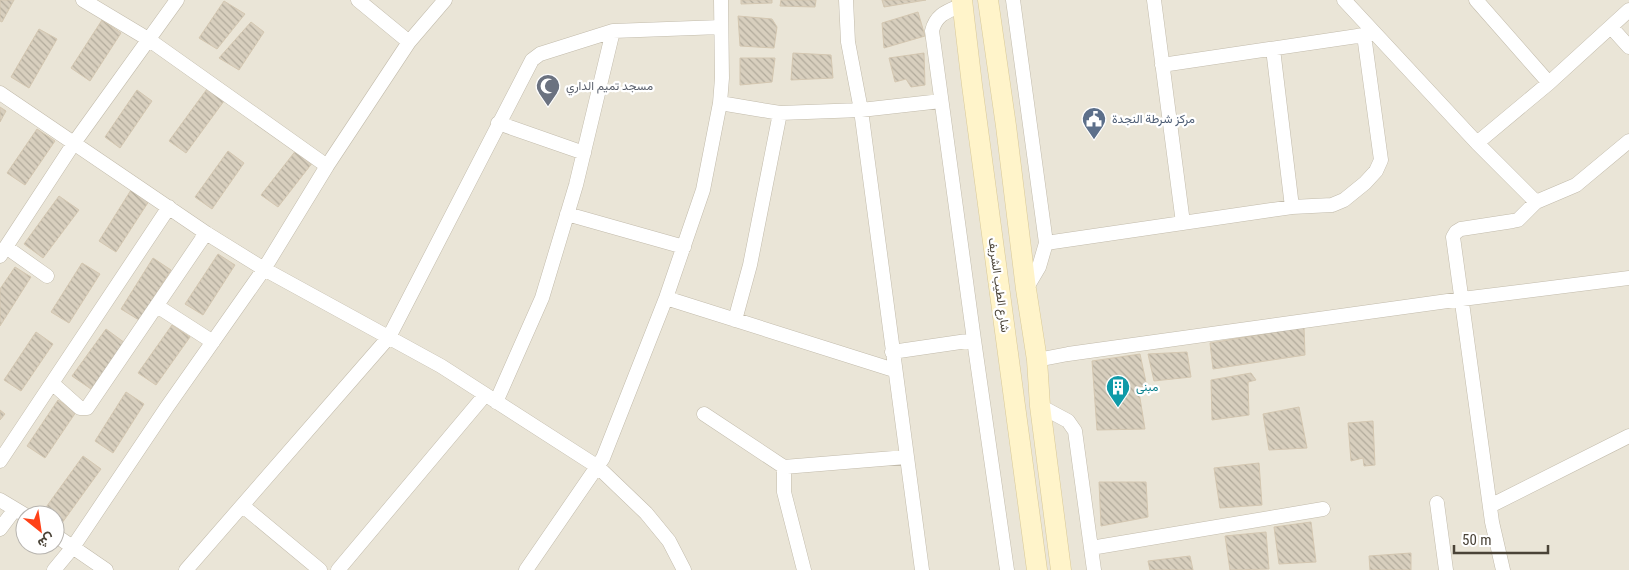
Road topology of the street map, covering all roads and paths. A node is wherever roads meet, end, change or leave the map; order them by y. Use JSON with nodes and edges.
{"nodes":[{"id":1,"x":83,"y":0,"type":"edge"},
{"id":2,"x":177,"y":0,"type":"edge"},
{"id":3,"x":358,"y":0,"type":"edge"},
{"id":4,"x":445,"y":0,"type":"edge"},
{"id":5,"x":721,"y":0,"type":"edge"},
{"id":6,"x":846,"y":0,"type":"edge"},
{"id":7,"x":988,"y":0,"type":"edge"},
{"id":8,"x":1014,"y":0,"type":"edge"},
{"id":9,"x":1154,"y":0,"type":"edge"},
{"id":10,"x":1344,"y":0,"type":"edge"},
{"id":11,"x":1483,"y":2,"type":"edge"},
{"id":12,"x":962,"y":3,"type":"edge"},
{"id":13,"x":1629,"y":10,"type":"edge"},
{"id":14,"x":721,"y":26,"type":"junction"},
{"id":15,"x":1611,"y":27,"type":"junction"},
{"id":16,"x":613,"y":31,"type":"junction"},
{"id":17,"x":1370,"y":34,"type":"junction"},
{"id":18,"x":148,"y":39,"type":"junction"},
{"id":19,"x":409,"y":42,"type":"junction"},
{"id":20,"x":1629,"y":46,"type":"edge"},
{"id":21,"x":1273,"y":49,"type":"junction"},
{"id":22,"x":1162,"y":65,"type":"junction"},
{"id":23,"x":1549,"y":83,"type":"junction"},
{"id":24,"x":0,"y":93,"type":"edge"},
{"id":25,"x":942,"y":101,"type":"junction"},
{"id":26,"x":720,"y":104,"type":"junction"},
{"id":27,"x":861,"y":110,"type":"junction"},
{"id":28,"x":780,"y":113,"type":"junction"},
{"id":29,"x":498,"y":123,"type":"junction"},
{"id":30,"x":1006,"y":126,"type":"junction"},
{"id":31,"x":979,"y":130,"type":"junction"},
{"id":32,"x":1629,"y":141,"type":"edge"},
{"id":33,"x":1477,"y":142,"type":"junction"},
{"id":34,"x":74,"y":143,"type":"junction"},
{"id":35,"x":584,"y":153,"type":"junction"},
{"id":36,"x":327,"y":166,"type":"junction"},
{"id":37,"x":1013,"y":177,"type":"junction"},
{"id":38,"x":985,"y":180,"type":"junction"},
{"id":39,"x":1536,"y":202,"type":"junction"},
{"id":40,"x":169,"y":207,"type":"junction"},
{"id":41,"x":1292,"y":207,"type":"junction"},
{"id":42,"x":567,"y":214,"type":"junction"},
{"id":43,"x":1183,"y":223,"type":"junction"},
{"id":44,"x":206,"y":233,"type":"junction"},
{"id":45,"x":1046,"y":243,"type":"junction"},
{"id":46,"x":684,"y":247,"type":"junction"},
{"id":47,"x":3,"y":252,"type":"edge"},
{"id":48,"x":264,"y":269,"type":"junction"},
{"id":49,"x":47,"y":276,"type":"dead end"},
{"id":50,"x":1629,"y":278,"type":"edge"},
{"id":51,"x":1026,"y":289,"type":"junction"},
{"id":52,"x":666,"y":298,"type":"junction"},
{"id":53,"x":1462,"y":299,"type":"junction"},
{"id":54,"x":157,"y":306,"type":"junction"},
{"id":55,"x":735,"y":320,"type":"junction"},
{"id":56,"x":388,"y":337,"type":"junction"},
{"id":57,"x":974,"y":340,"type":"junction"},
{"id":58,"x":213,"y":342,"type":"junction"},
{"id":59,"x":892,"y":352,"type":"junction"},
{"id":60,"x":1037,"y":360,"type":"junction"},
{"id":61,"x":894,"y":370,"type":"junction"},
{"id":62,"x":52,"y":383,"type":"junction"},
{"id":63,"x":490,"y":398,"type":"junction"},
{"id":64,"x":1040,"y":406,"type":"junction"},
{"id":65,"x":704,"y":414,"type":"dead end"},
{"id":66,"x":1629,"y":436,"type":"edge"},
{"id":67,"x":906,"y":457,"type":"junction"},
{"id":68,"x":0,"y":461,"type":"edge"},
{"id":69,"x":598,"y":467,"type":"junction"},
{"id":70,"x":784,"y":467,"type":"junction"},
{"id":71,"x":0,"y":500,"type":"edge"},
{"id":72,"x":1437,"y":503,"type":"dead end"},
{"id":73,"x":242,"y":506,"type":"junction"},
{"id":74,"x":1490,"y":506,"type":"junction"},
{"id":75,"x":15,"y":509,"type":"edge"},
{"id":76,"x":1323,"y":509,"type":"dead end"},
{"id":77,"x":15,"y":516,"type":"edge"},
{"id":78,"x":0,"y":529,"type":"edge"},
{"id":79,"x":65,"y":542,"type":"edge"},
{"id":80,"x":73,"y":547,"type":"junction"},
{"id":81,"x":1091,"y":548,"type":"junction"},
{"id":82,"x":54,"y":570,"type":"edge"},
{"id":83,"x":106,"y":570,"type":"edge"},
{"id":84,"x":186,"y":570,"type":"edge"},
{"id":85,"x":320,"y":570,"type":"edge"},
{"id":86,"x":338,"y":570,"type":"edge"},
{"id":87,"x":526,"y":570,"type":"edge"},
{"id":88,"x":684,"y":570,"type":"edge"},
{"id":89,"x":804,"y":570,"type":"edge"},
{"id":90,"x":922,"y":570,"type":"edge"},
{"id":91,"x":1007,"y":570,"type":"edge"},
{"id":92,"x":1037,"y":570,"type":"edge"},
{"id":93,"x":1061,"y":570,"type":"edge"},
{"id":94,"x":1094,"y":570,"type":"edge"},
{"id":95,"x":1446,"y":570,"type":"edge"},
{"id":96,"x":1503,"y":570,"type":"edge"}],
"edges":[{"from":1,"to":18,"type":"street"},
{"from":2,"to":18,"type":"street"},
{"from":3,"to":19,"type":"street"},
{"from":4,"to":19,"type":"street"},
{"from":5,"to":14,"type":"street"},
{"from":6,"to":27,"type":"street"},
{"from":7,"to":30,"type":"main road"},
{"from":8,"to":45,"type":"street"},
{"from":9,"to":22,"type":"street"},
{"from":10,"to":17,"type":"street"},
{"from":11,"to":23,"type":"street"},
{"from":12,"to":25,"type":"street"},
{"from":12,"to":31,"type":"main road","name":"شارع الطيب الشريف"},
{"from":13,"to":15,"type":"street"},
{"from":14,"to":16,"type":"street"},
{"from":14,"to":26,"type":"street"},
{"from":15,"to":20,"type":"street"},
{"from":15,"to":23,"type":"street"},
{"from":16,"to":29,"type":"street"},
{"from":16,"to":35,"type":"street"},
{"from":17,"to":21,"type":"street"},
{"from":17,"to":33,"type":"street"},
{"from":17,"to":41,"type":"street"},
{"from":18,"to":34,"type":"street"},
{"from":18,"to":36,"type":"street"},
{"from":19,"to":36,"type":"street"},
{"from":21,"to":22,"type":"street"},
{"from":21,"to":41,"type":"street"},
{"from":22,"to":43,"type":"street"},
{"from":23,"to":33,"type":"street"},
{"from":24,"to":34,"type":"street"},
{"from":25,"to":27,"type":"street"},
{"from":25,"to":57,"type":"street"},
{"from":26,"to":28,"type":"street"},
{"from":26,"to":46,"type":"street"},
{"from":27,"to":28,"type":"street"},
{"from":27,"to":59,"type":"street"},
{"from":28,"to":55,"type":"street"},
{"from":29,"to":35,"type":"street"},
{"from":29,"to":56,"type":"street"},
{"from":30,"to":31,"type":"main road"},
{"from":30,"to":37,"type":"main road"},
{"from":31,"to":38,"type":"main road","name":"شارع الطيب الشريف"},
{"from":32,"to":39,"type":"street"},
{"from":33,"to":39,"type":"street"},
{"from":34,"to":40,"type":"street"},
{"from":34,"to":47,"type":"street"},
{"from":35,"to":42,"type":"street"},
{"from":36,"to":48,"type":"street"},
{"from":37,"to":38,"type":"main road"},
{"from":37,"to":51,"type":"main road"},
{"from":38,"to":92,"type":"main road","name":"شارع الطيب الشريف"},
{"from":39,"to":53,"type":"street"},
{"from":40,"to":44,"type":"street"},
{"from":40,"to":62,"type":"street"},
{"from":41,"to":43,"type":"street"},
{"from":42,"to":46,"type":"street"},
{"from":42,"to":63,"type":"street"},
{"from":43,"to":45,"type":"street"},
{"from":44,"to":48,"type":"street"},
{"from":44,"to":54,"type":"street"},
{"from":45,"to":51,"type":"street"},
{"from":46,"to":52,"type":"street"},
{"from":47,"to":49,"type":"street"},
{"from":48,"to":56,"type":"street"},
{"from":48,"to":58,"type":"street"},
{"from":50,"to":53,"type":"street"},
{"from":51,"to":60,"type":"main road"},
{"from":52,"to":55,"type":"street"},
{"from":52,"to":69,"type":"street"},
{"from":53,"to":60,"type":"street"},
{"from":53,"to":74,"type":"street"},
{"from":54,"to":58,"type":"street"},
{"from":54,"to":62,"type":"street"},
{"from":55,"to":61,"type":"street"},
{"from":56,"to":63,"type":"street"},
{"from":56,"to":73,"type":"street"},
{"from":57,"to":59,"type":"street"},
{"from":57,"to":91,"type":"street"},
{"from":58,"to":80,"type":"street"},
{"from":59,"to":61,"type":"street"},
{"from":60,"to":64,"type":"main road"},
{"from":61,"to":67,"type":"street"},
{"from":62,"to":68,"type":"street"},
{"from":63,"to":69,"type":"street"},
{"from":63,"to":86,"type":"street"},
{"from":64,"to":81,"type":"street"},
{"from":64,"to":93,"type":"main road"},
{"from":65,"to":70,"type":"street"},
{"from":66,"to":74,"type":"street"},
{"from":67,"to":70,"type":"street"},
{"from":67,"to":90,"type":"street"},
{"from":69,"to":87,"type":"street"},
{"from":69,"to":88,"type":"street"},
{"from":70,"to":89,"type":"street"},
{"from":71,"to":75,"type":"street"},
{"from":72,"to":95,"type":"street"},
{"from":73,"to":84,"type":"street"},
{"from":73,"to":85,"type":"street"},
{"from":74,"to":96,"type":"street"},
{"from":76,"to":81,"type":"street"},
{"from":77,"to":78,"type":"street"},
{"from":79,"to":80,"type":"street"},
{"from":80,"to":82,"type":"street"},
{"from":80,"to":83,"type":"street"},
{"from":81,"to":94,"type":"street"}]}
